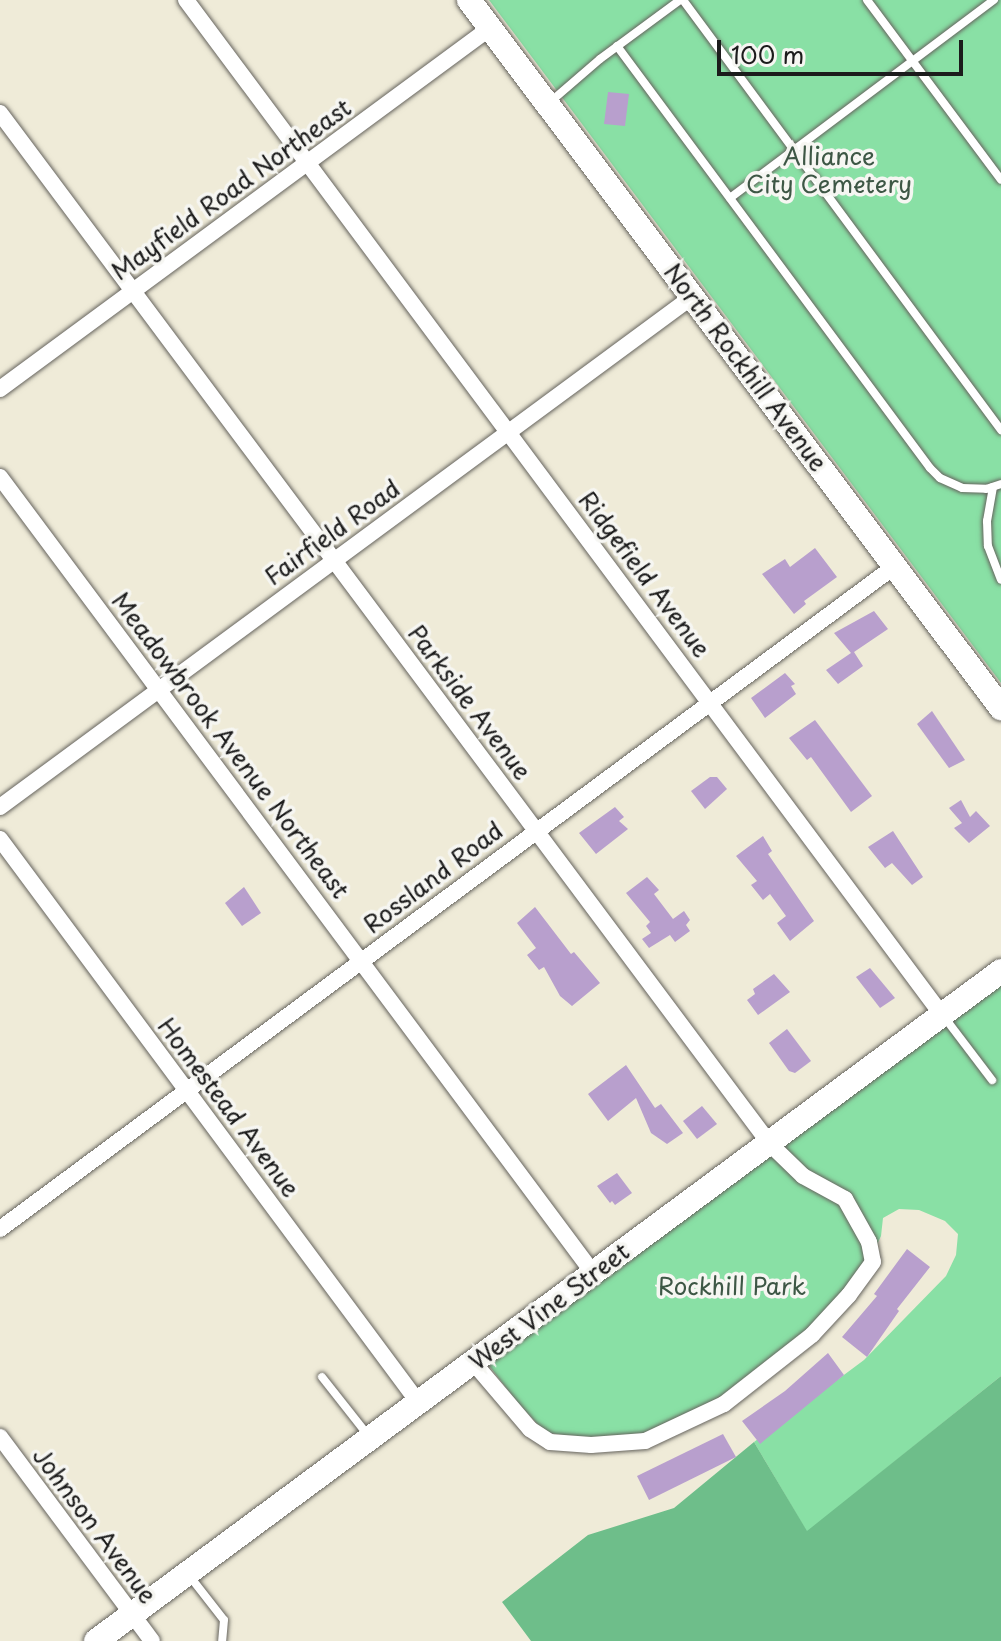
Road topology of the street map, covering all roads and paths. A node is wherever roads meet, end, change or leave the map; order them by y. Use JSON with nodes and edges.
{"nodes":[{"id":1,"x":186,"y":0,"type":"edge"},
{"id":2,"x":469,"y":0,"type":"edge"},
{"id":3,"x":681,"y":0,"type":"edge"},
{"id":4,"x":867,"y":0,"type":"edge"},
{"id":5,"x":994,"y":0,"type":"edge"},
{"id":6,"x":490,"y":28,"type":"junction"},
{"id":7,"x":617,"y":46,"type":"junction"},
{"id":8,"x":913,"y":61,"type":"junction"},
{"id":9,"x":548,"y":104,"type":"junction"},
{"id":10,"x":0,"y":113,"type":"edge"},
{"id":11,"x":794,"y":150,"type":"junction"},
{"id":12,"x":308,"y":162,"type":"junction"},
{"id":13,"x":1001,"y":180,"type":"edge"},
{"id":14,"x":730,"y":198,"type":"junction"},
{"id":15,"x":132,"y":291,"type":"junction"},
{"id":16,"x":693,"y":296,"type":"junction"},
{"id":17,"x":0,"y":389,"type":"edge"},
{"id":18,"x":1001,"y":430,"type":"edge"},
{"id":19,"x":510,"y":433,"type":"junction"},
{"id":20,"x":0,"y":477,"type":"edge"},
{"id":21,"x":997,"y":485,"type":"edge"},
{"id":22,"x":334,"y":560,"type":"junction"},
{"id":23,"x":895,"y":566,"type":"junction"},
{"id":24,"x":1001,"y":580,"type":"edge"},
{"id":25,"x":160,"y":689,"type":"junction"},
{"id":26,"x":710,"y":702,"type":"junction"},
{"id":27,"x":1001,"y":708,"type":"edge"},
{"id":28,"x":0,"y":807,"type":"edge"},
{"id":29,"x":536,"y":830,"type":"junction"},
{"id":30,"x":0,"y":839,"type":"edge"},
{"id":31,"x":361,"y":960,"type":"junction"},
{"id":32,"x":1001,"y":971,"type":"edge"},
{"id":33,"x":942,"y":1015,"type":"junction"},
{"id":34,"x":992,"y":1080,"type":"dead end"},
{"id":35,"x":187,"y":1091,"type":"junction"},
{"id":36,"x":769,"y":1143,"type":"junction"},
{"id":37,"x":0,"y":1229,"type":"edge"},
{"id":38,"x":593,"y":1273,"type":"junction"},
{"id":39,"x":473,"y":1362,"type":"junction"},
{"id":40,"x":322,"y":1377,"type":"dead end"},
{"id":41,"x":418,"y":1402,"type":"junction"},
{"id":42,"x":0,"y":1437,"type":"edge"},
{"id":43,"x":370,"y":1438,"type":"junction"},
{"id":44,"x":187,"y":1573,"type":"junction"},
{"id":45,"x":132,"y":1615,"type":"junction"},
{"id":46,"x":96,"y":1641,"type":"edge"},
{"id":47,"x":152,"y":1641,"type":"edge"},
{"id":48,"x":222,"y":1641,"type":"edge"}],
"edges":[{"from":1,"to":12,"type":"street","name":"Ridgefield Avenue"},
{"from":2,"to":6,"type":"street","name":"North Rockhill Avenue"},
{"from":3,"to":7,"type":"lane"},
{"from":3,"to":11,"type":"lane"},
{"from":4,"to":8,"type":"lane"},
{"from":5,"to":8,"type":"lane"},
{"from":6,"to":9,"type":"street","name":"North Rockhill Avenue"},
{"from":6,"to":12,"type":"street","name":"Mayfield Road Northeast"},
{"from":7,"to":9,"type":"lane"},
{"from":7,"to":14,"type":"lane"},
{"from":8,"to":11,"type":"lane"},
{"from":8,"to":13,"type":"lane"},
{"from":9,"to":16,"type":"street","name":"North Rockhill Avenue"},
{"from":10,"to":15,"type":"street","name":"Parkside Avenue"},
{"from":11,"to":14,"type":"lane"},
{"from":11,"to":18,"type":"lane"},
{"from":12,"to":15,"type":"street","name":"Mayfield Road Northeast"},
{"from":12,"to":19,"type":"street","name":"Ridgefield Avenue"},
{"from":14,"to":21,"type":"lane"},
{"from":15,"to":17,"type":"street","name":"Mayfield Road Northeast"},
{"from":15,"to":22,"type":"street","name":"Parkside Avenue"},
{"from":16,"to":19,"type":"street","name":"Fairfield Road"},
{"from":16,"to":23,"type":"street","name":"North Rockhill Avenue"},
{"from":19,"to":22,"type":"street","name":"Fairfield Road"},
{"from":19,"to":26,"type":"street","name":"Ridgefield Avenue"},
{"from":20,"to":25,"type":"street","name":"Meadowbrook Avenue Northeast"},
{"from":21,"to":24,"type":"lane"},
{"from":22,"to":25,"type":"street","name":"Fairfield Road"},
{"from":22,"to":29,"type":"street","name":"Parkside Avenue"},
{"from":23,"to":26,"type":"street","name":"Rossland Road"},
{"from":23,"to":27,"type":"street","name":"North Rockhill Avenue"},
{"from":25,"to":28,"type":"street","name":"Fairfield Road"},
{"from":25,"to":31,"type":"street","name":"Meadowbrook Avenue Northeast"},
{"from":26,"to":29,"type":"street","name":"Rossland Road"},
{"from":26,"to":33,"type":"street","name":"Ridgefield Avenue"},
{"from":29,"to":31,"type":"street","name":"Rossland Road"},
{"from":29,"to":36,"type":"street","name":"Parkside Avenue"},
{"from":30,"to":35,"type":"street","name":"Homestead Avenue"},
{"from":31,"to":35,"type":"street","name":"Rossland Road"},
{"from":31,"to":38,"type":"street","name":"Meadowbrook Avenue Northeast"},
{"from":32,"to":33,"type":"street","name":"West Vine Street"},
{"from":33,"to":34,"type":"lane"},
{"from":33,"to":36,"type":"street","name":"West Vine Street"},
{"from":35,"to":37,"type":"street","name":"Rossland Road"},
{"from":35,"to":41,"type":"street","name":"Homestead Avenue"},
{"from":36,"to":38,"type":"street","name":"West Vine Street"},
{"from":36,"to":39,"type":"street","name":"Parkside Avenue"},
{"from":38,"to":39,"type":"street","name":"West Vine Street"},
{"from":39,"to":41,"type":"street","name":"West Vine Street"},
{"from":40,"to":43,"type":"lane"},
{"from":41,"to":43,"type":"street","name":"West Vine Street"},
{"from":42,"to":45,"type":"street","name":"Johnson Avenue"},
{"from":43,"to":44,"type":"street","name":"West Vine Street"},
{"from":44,"to":45,"type":"street","name":"West Vine Street"},
{"from":44,"to":48,"type":"lane"},
{"from":45,"to":46,"type":"street","name":"West Vine Street"},
{"from":45,"to":47,"type":"street","name":"Johnson Avenue"}]}
